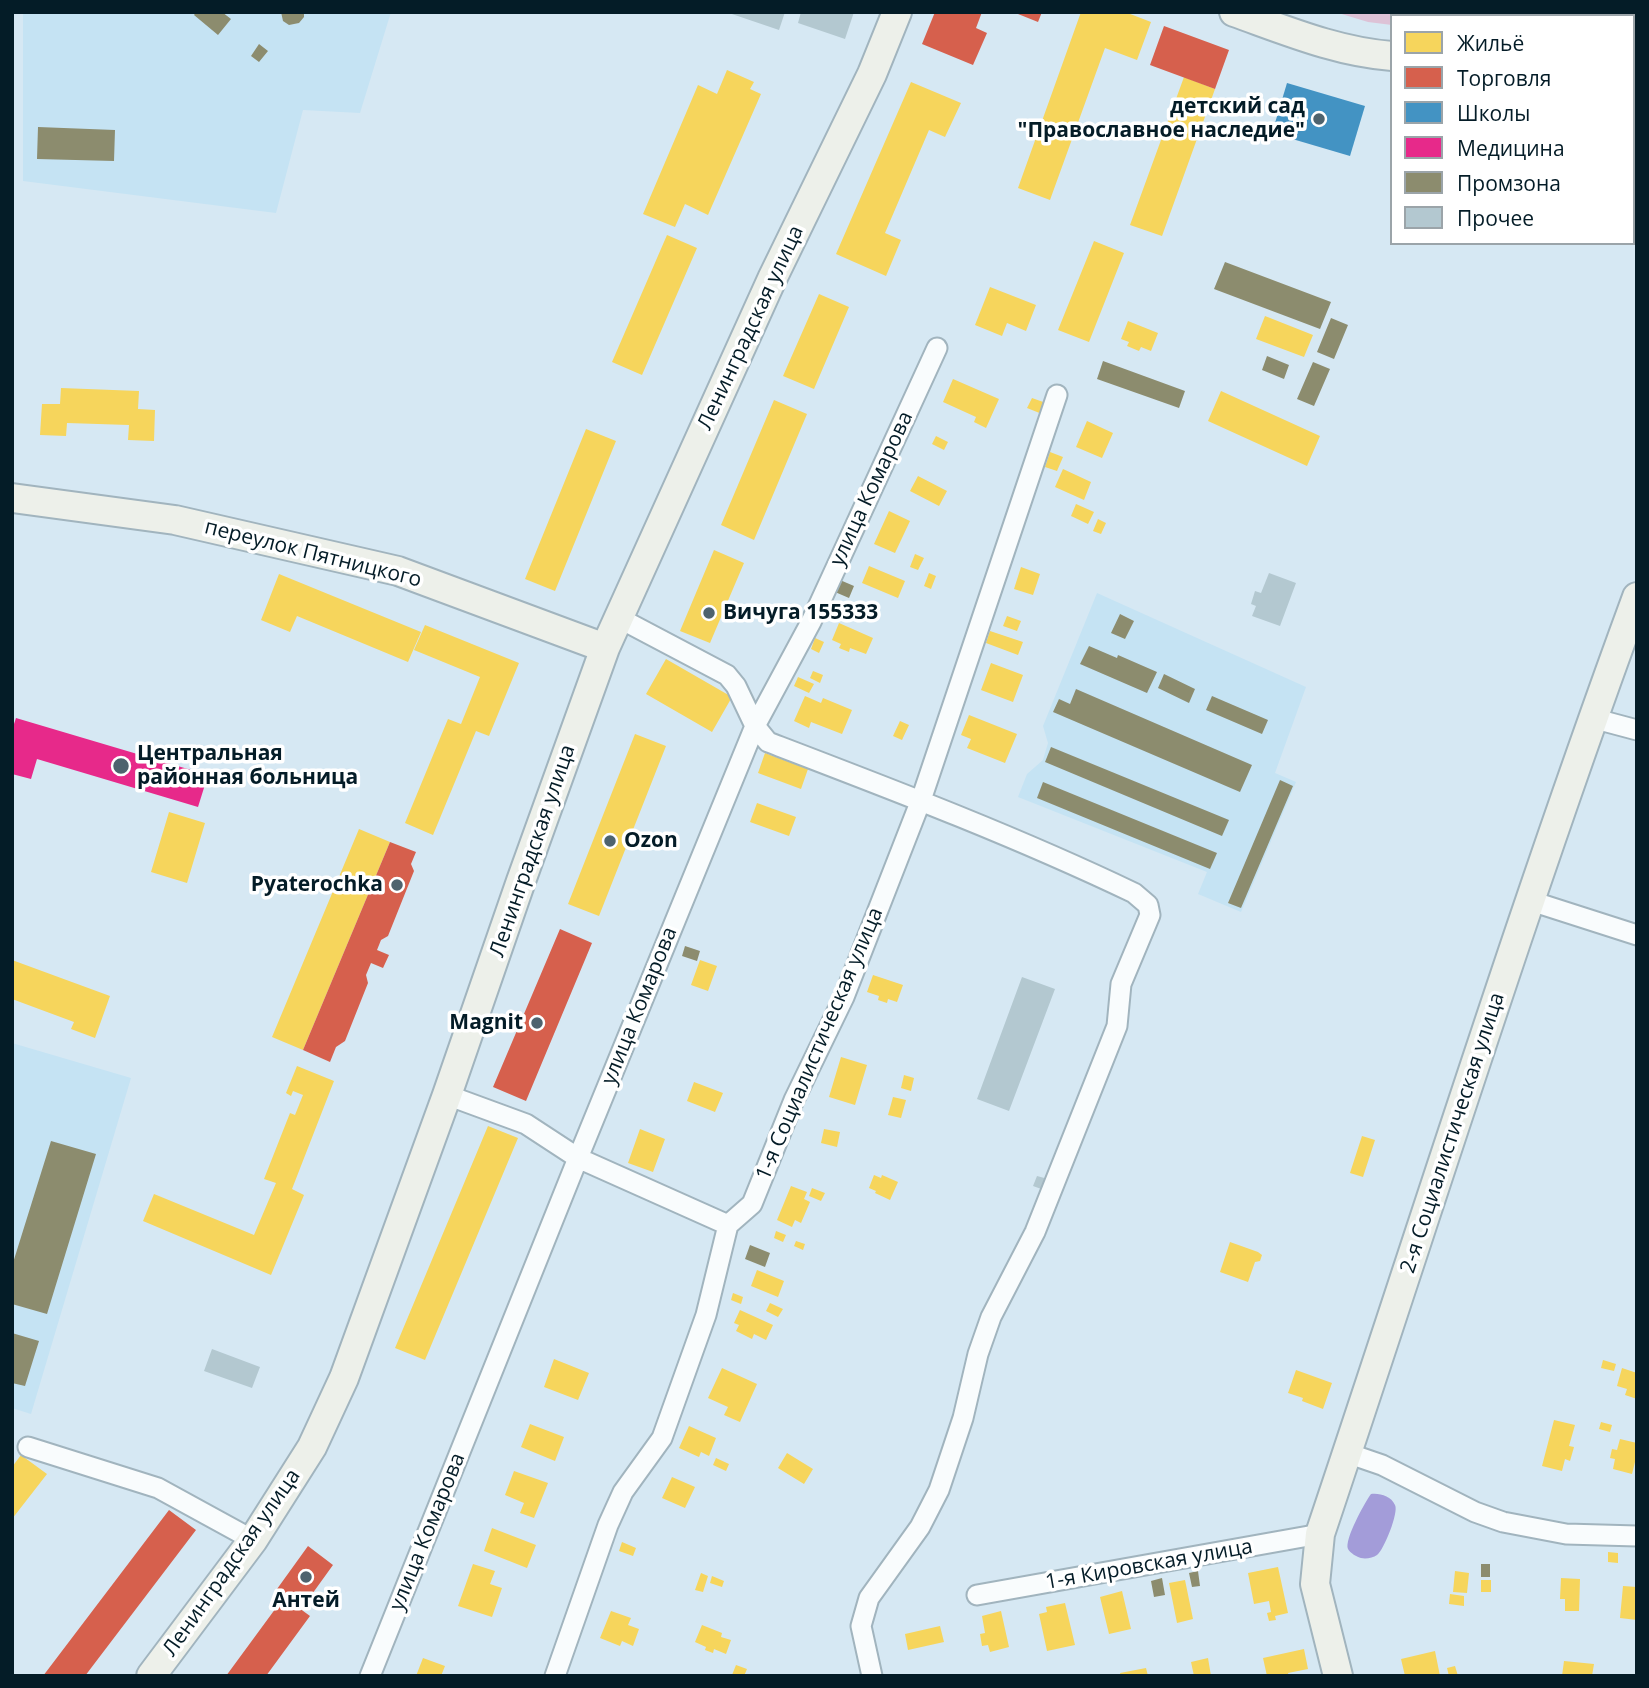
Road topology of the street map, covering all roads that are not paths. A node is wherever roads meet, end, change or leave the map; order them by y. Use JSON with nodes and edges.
{"nodes":[{"id":1,"x":897,"y":12,"type":"edge"},
{"id":2,"x":1234,"y":12,"type":"edge"},
{"id":3,"x":1568,"y":12,"type":"edge"},
{"id":4,"x":1545,"y":14,"type":"edge"},
{"id":5,"x":1390,"y":56,"type":"edge"},
{"id":6,"x":937,"y":348,"type":"dead end"},
{"id":7,"x":1057,"y":395,"type":"dead end"},
{"id":8,"x":12,"y":498,"type":"edge"},
{"id":9,"x":1637,"y":597,"type":"edge"},
{"id":10,"x":620,"y":618,"type":"junction"},
{"id":11,"x":605,"y":648,"type":"junction"},
{"id":12,"x":1592,"y":718,"type":"junction"},
{"id":13,"x":755,"y":726,"type":"junction"},
{"id":14,"x":1637,"y":730,"type":"edge"},
{"id":15,"x":921,"y":800,"type":"junction"},
{"id":16,"x":1531,"y":901,"type":"junction"},
{"id":17,"x":1637,"y":935,"type":"edge"},
{"id":18,"x":447,"y":1096,"type":"junction"},
{"id":19,"x":578,"y":1158,"type":"junction"},
{"id":20,"x":729,"y":1225,"type":"junction"},
{"id":21,"x":28,"y":1447,"type":"dead end"},
{"id":22,"x":1348,"y":1453,"type":"junction"},
{"id":23,"x":1321,"y":1534,"type":"junction"},
{"id":24,"x":1637,"y":1536,"type":"edge"},
{"id":25,"x":254,"y":1540,"type":"junction"},
{"id":26,"x":977,"y":1595,"type":"dead end"},
{"id":27,"x":152,"y":1676,"type":"edge"},
{"id":28,"x":370,"y":1676,"type":"edge"},
{"id":29,"x":555,"y":1676,"type":"edge"},
{"id":30,"x":872,"y":1676,"type":"edge"},
{"id":31,"x":1338,"y":1676,"type":"edge"}],
"edges":[{"from":1,"to":10,"type":"main road","name":"Ленинградская улица"},
{"from":2,"to":5,"type":"main road"},
{"from":3,"to":4,"type":"main road"},
{"from":6,"to":13,"type":"street","name":"улица Комарова"},
{"from":7,"to":15,"type":"street","name":"1-я Социалистическая улица"},
{"from":8,"to":11,"type":"main road","name":"переулок Пятницкого"},
{"from":9,"to":12,"type":"main road","name":"2-я Социалистическая улица"},
{"from":10,"to":11,"type":"main road","name":"Ленинградская улица"},
{"from":10,"to":13,"type":"street"},
{"from":11,"to":18,"type":"main road","name":"Ленинградская улица"},
{"from":12,"to":14,"type":"street"},
{"from":12,"to":16,"type":"main road","name":"2-я Социалистическая улица"},
{"from":13,"to":15,"type":"street"},
{"from":13,"to":19,"type":"street","name":"улица Комарова"},
{"from":15,"to":20,"type":"street","name":"1-я Социалистическая улица"},
{"from":15,"to":30,"type":"street"},
{"from":16,"to":17,"type":"street"},
{"from":16,"to":22,"type":"main road","name":"2-я Социалистическая улица"},
{"from":18,"to":19,"type":"street"},
{"from":18,"to":25,"type":"main road","name":"Ленинградская улица"},
{"from":19,"to":20,"type":"street"},
{"from":19,"to":28,"type":"street","name":"улица Комарова"},
{"from":20,"to":29,"type":"street"},
{"from":21,"to":25,"type":"street"},
{"from":22,"to":23,"type":"main road","name":"2-я Социалистическая улица"},
{"from":22,"to":24,"type":"street"},
{"from":23,"to":26,"type":"street","name":"1-я Кировская улица"},
{"from":23,"to":31,"type":"main road","name":"2-я Социалистическая улица"},
{"from":25,"to":27,"type":"main road","name":"Ленинградская улица"}]}
